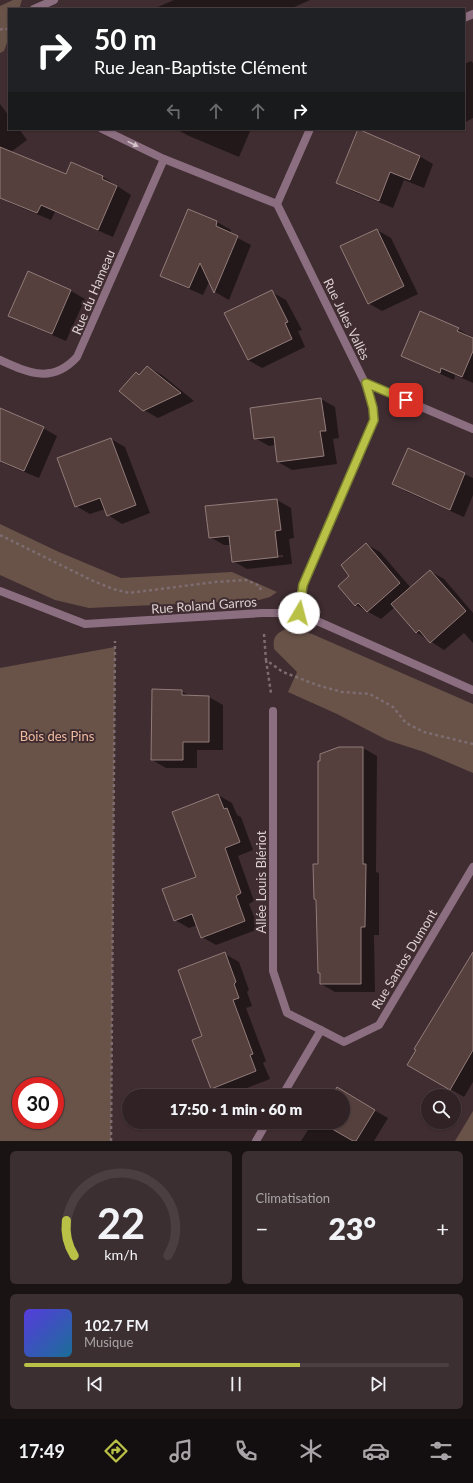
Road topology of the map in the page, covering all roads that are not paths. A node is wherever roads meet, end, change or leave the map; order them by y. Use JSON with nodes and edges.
{"nodes":[{"id":1,"x":54,"y":0,"type":"edge"},
{"id":2,"x":36,"y":8,"type":"edge"},
{"id":3,"x":104,"y":130,"type":"edge"},
{"id":4,"x":310,"y":130,"type":"edge"},
{"id":5,"x":164,"y":159,"type":"junction"},
{"id":6,"x":277,"y":204,"type":"junction"},
{"id":7,"x":0,"y":360,"type":"edge"},
{"id":8,"x":366,"y":383,"type":"junction"},
{"id":9,"x":473,"y":429,"type":"edge"},
{"id":10,"x":0,"y":591,"type":"edge"},
{"id":11,"x":299,"y":613,"type":"junction"},
{"id":12,"x":473,"y":690,"type":"edge"},
{"id":13,"x":273,"y":711,"type":"road end"},
{"id":14,"x":473,"y":867,"type":"edge"},
{"id":15,"x":321,"y":1030,"type":"junction"},
{"id":16,"x":286,"y":1089,"type":"edge"},
{"id":17,"x":263,"y":1129,"type":"edge"},
{"id":18,"x":256,"y":1141,"type":"edge"}],
"edges":[{"from":1,"to":2,"type":"street"},
{"from":3,"to":5,"type":"street","one_way":true},
{"from":4,"to":6,"type":"street"},
{"from":5,"to":6,"type":"street"},
{"from":5,"to":7,"type":"street","name":"Rue du Hameau"},
{"from":6,"to":8,"type":"street","name":"Rue Jules Vallès"},
{"from":8,"to":9,"type":"street"},
{"from":8,"to":11,"type":"street","name":"Rue Jules Vallès"},
{"from":10,"to":11,"type":"street","name":"Rue Roland Garros"},
{"from":11,"to":12,"type":"street","name":"Rue Roland Garros"},
{"from":13,"to":15,"type":"street","name":"Allée Louis Blériot"},
{"from":14,"to":15,"type":"street","name":"Rue Santos Dumont"},
{"from":15,"to":16,"type":"street"},
{"from":17,"to":18,"type":"street"}]}
